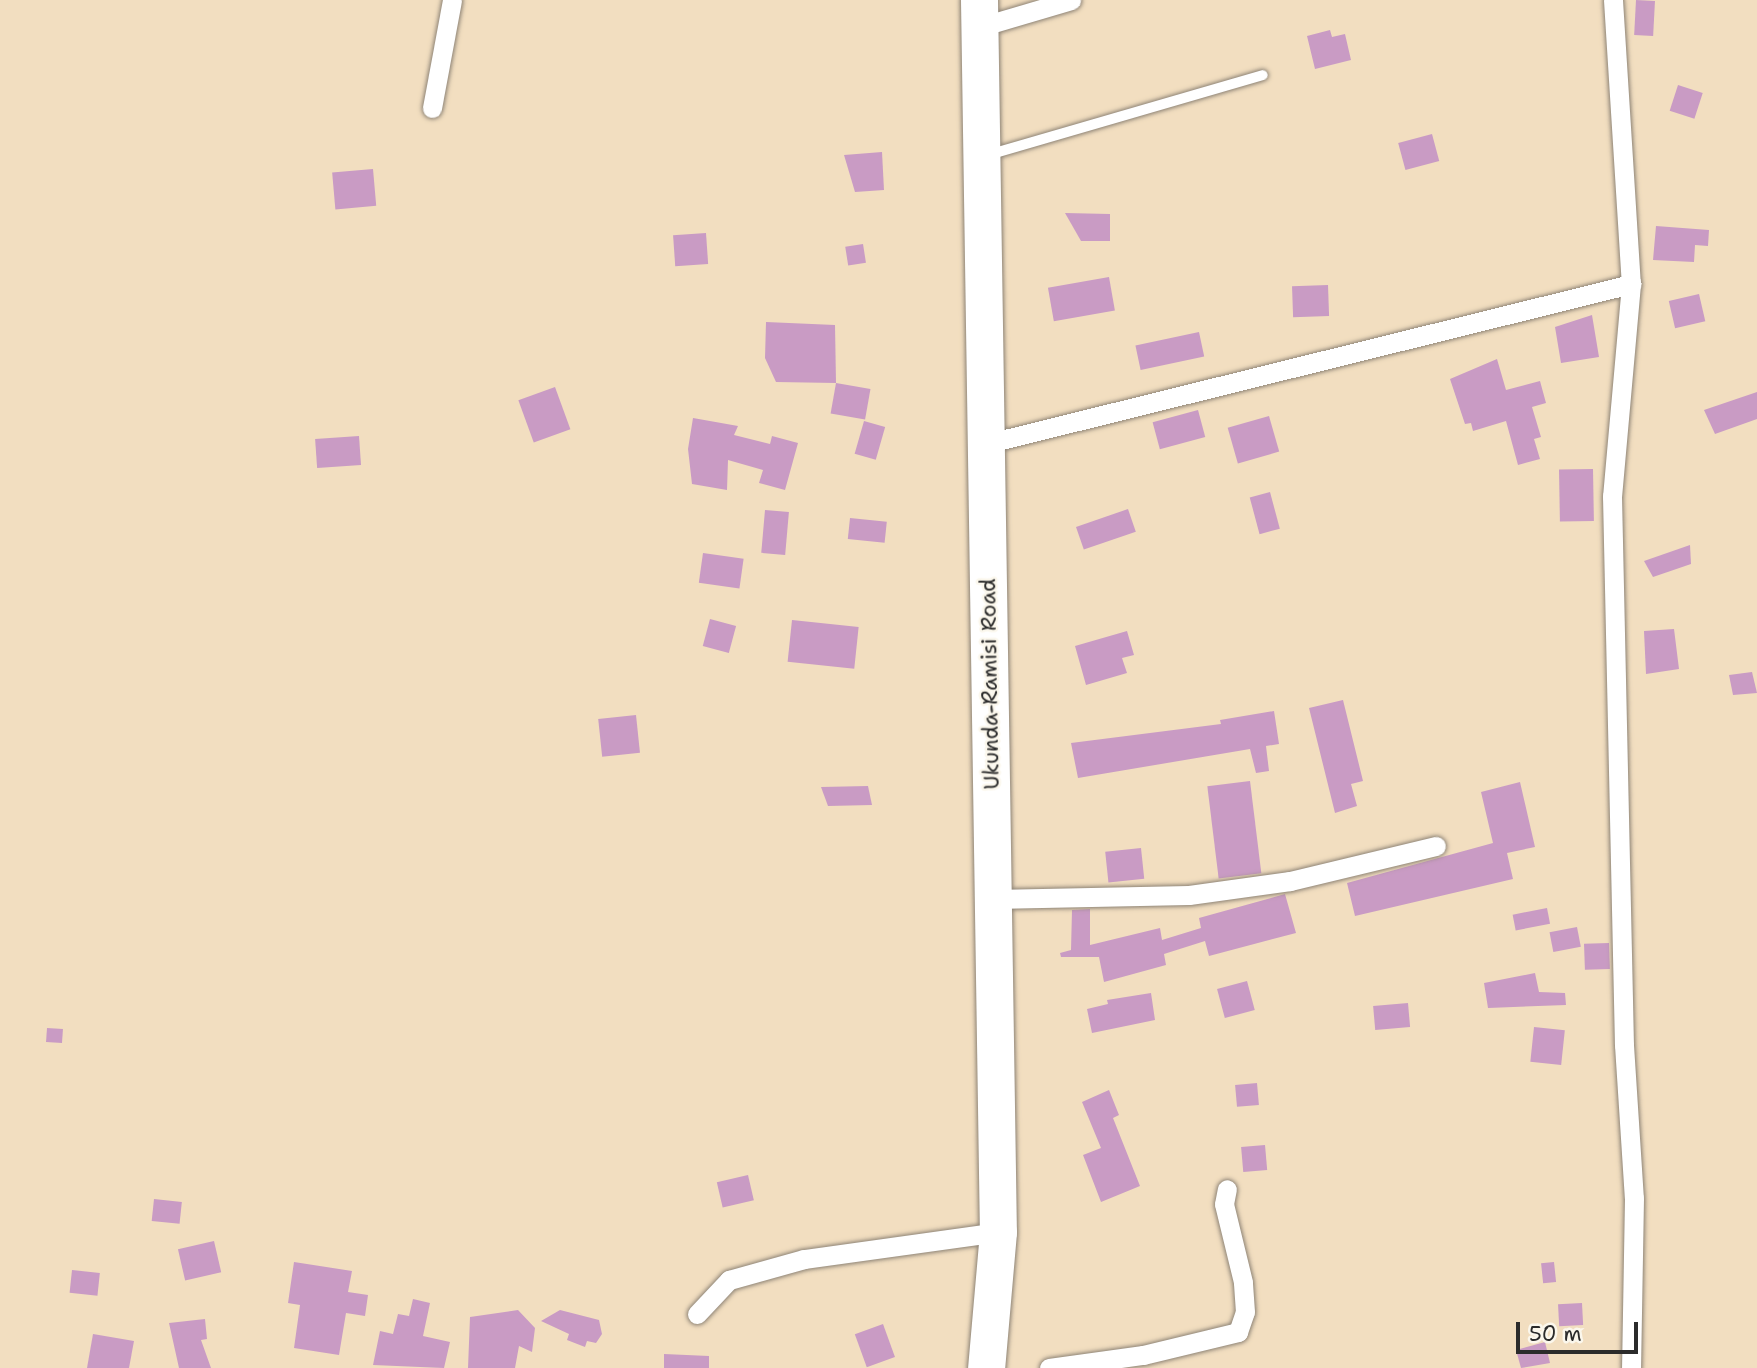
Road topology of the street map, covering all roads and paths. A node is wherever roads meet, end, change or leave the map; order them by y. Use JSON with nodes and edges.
{"nodes":[{"id":1,"x":452,"y":0,"type":"edge"},
{"id":2,"x":1071,"y":0,"type":"edge"},
{"id":3,"x":1614,"y":0,"type":"edge"},
{"id":4,"x":979,"y":14,"type":"edge"},
{"id":5,"x":1263,"y":75,"type":"dead end"},
{"id":6,"x":432,"y":108,"type":"dead end"},
{"id":7,"x":984,"y":156,"type":"junction"},
{"id":8,"x":1631,"y":284,"type":"junction"},
{"id":9,"x":985,"y":444,"type":"junction"},
{"id":10,"x":1436,"y":846,"type":"dead end"},
{"id":11,"x":993,"y":900,"type":"junction"},
{"id":12,"x":1227,"y":1189,"type":"dead end"},
{"id":13,"x":998,"y":1232,"type":"junction"},
{"id":14,"x":696,"y":1314,"type":"dead end"},
{"id":15,"x":986,"y":1368,"type":"edge"},
{"id":16,"x":1049,"y":1368,"type":"edge"},
{"id":17,"x":1631,"y":1368,"type":"edge"}],
"edges":[{"from":1,"to":6,"type":"street"},
{"from":2,"to":4,"type":"street"},
{"from":3,"to":8,"type":"street"},
{"from":4,"to":7,"type":"highway","name":"Ukunda-Ramisi Road"},
{"from":5,"to":7,"type":"lane"},
{"from":7,"to":9,"type":"highway","name":"Ukunda-Ramisi Road"},
{"from":8,"to":9,"type":"street"},
{"from":8,"to":17,"type":"street"},
{"from":9,"to":11,"type":"highway","name":"Ukunda-Ramisi Road"},
{"from":10,"to":11,"type":"street"},
{"from":11,"to":13,"type":"highway","name":"Ukunda-Ramisi Road"},
{"from":12,"to":16,"type":"street"},
{"from":13,"to":14,"type":"street"},
{"from":13,"to":15,"type":"highway","name":"Ukunda-Ramisi Road"}]}
